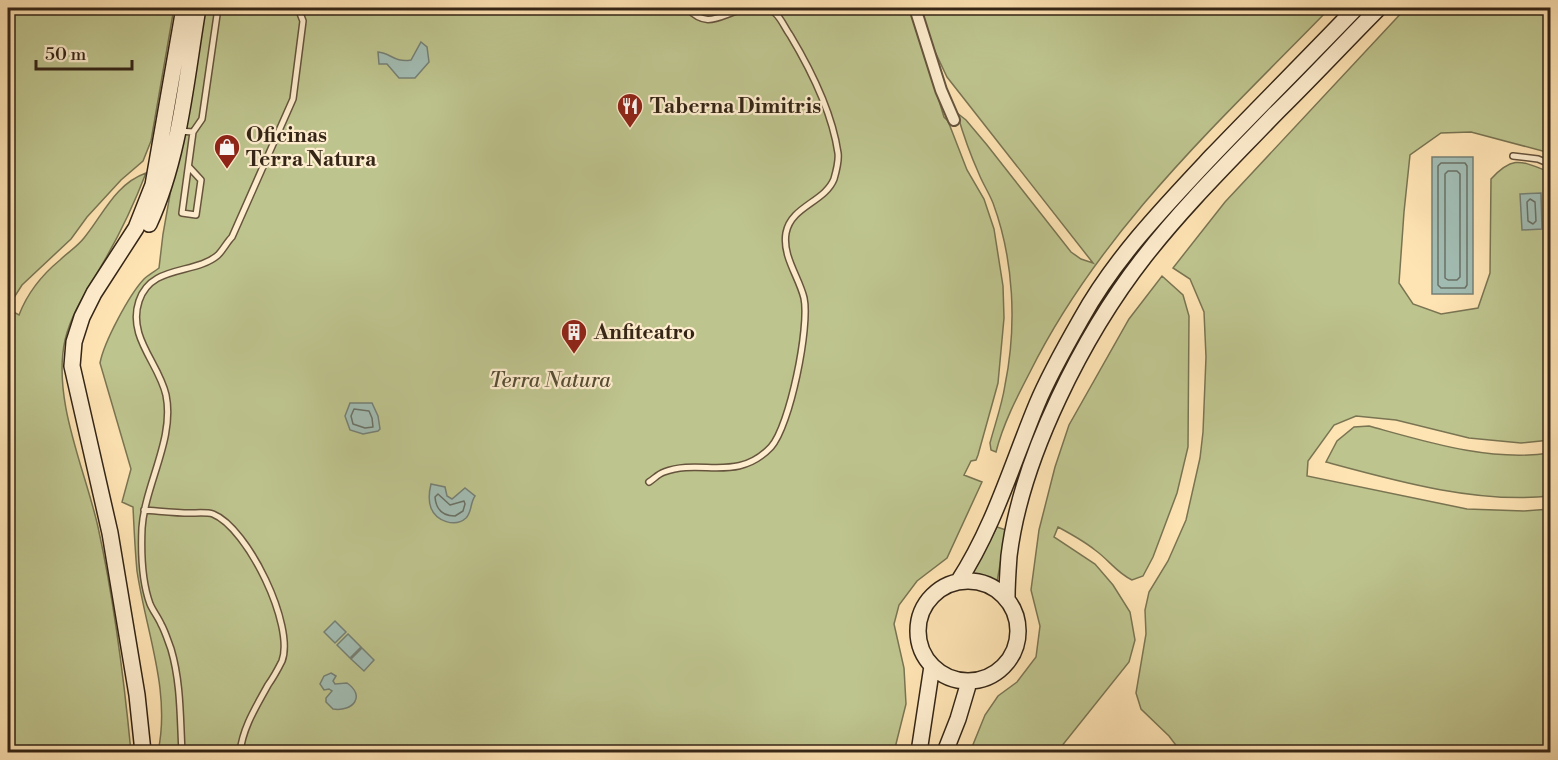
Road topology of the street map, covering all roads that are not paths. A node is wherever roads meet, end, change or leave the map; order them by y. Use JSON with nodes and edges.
{"nodes":[{"id":1,"x":184,"y":8,"type":"edge"},
{"id":2,"x":198,"y":8,"type":"edge"},
{"id":3,"x":218,"y":8,"type":"edge"},
{"id":4,"x":298,"y":8,"type":"edge"},
{"id":5,"x":687,"y":8,"type":"edge"},
{"id":6,"x":748,"y":8,"type":"edge"},
{"id":7,"x":762,"y":8,"type":"edge"},
{"id":8,"x":915,"y":8,"type":"edge"},
{"id":9,"x":1356,"y":8,"type":"edge"},
{"id":10,"x":1379,"y":8,"type":"edge"},
{"id":11,"x":954,"y":120,"type":"dead end"},
{"id":12,"x":177,"y":131,"type":"junction"},
{"id":13,"x":193,"y":132,"type":"junction"},
{"id":14,"x":1514,"y":156,"type":"dead end"},
{"id":15,"x":1551,"y":164,"type":"edge"},
{"id":16,"x":189,"y":167,"type":"junction"},
{"id":17,"x":649,"y":482,"type":"dead end"},
{"id":18,"x":144,"y":510,"type":"junction"},
{"id":19,"x":110,"y":533,"type":"junction"},
{"id":20,"x":958,"y":582,"type":"junction"},
{"id":21,"x":1006,"y":597,"type":"junction"},
{"id":22,"x":932,"y":666,"type":"junction"},
{"id":23,"x":969,"y":682,"type":"junction"},
{"id":24,"x":143,"y":753,"type":"edge"},
{"id":25,"x":182,"y":753,"type":"edge"},
{"id":26,"x":240,"y":753,"type":"edge"},
{"id":27,"x":919,"y":753,"type":"edge"},
{"id":28,"x":945,"y":753,"type":"edge"}],
"edges":[{"from":1,"to":19,"type":"main road"},
{"from":2,"to":12,"type":"main road"},
{"from":3,"to":13,"type":"lane"},
{"from":4,"to":18,"type":"lane"},
{"from":5,"to":6,"type":"lane"},
{"from":7,"to":17,"type":"lane"},
{"from":8,"to":11,"type":"street"},
{"from":9,"to":20,"type":"main road"},
{"from":10,"to":21,"type":"main road"},
{"from":12,"to":13,"type":"lane"},
{"from":12,"to":19,"type":"main road"},
{"from":13,"to":16,"type":"lane"},
{"from":14,"to":15,"type":"lane"},
{"from":16,"to":16,"type":"lane"},
{"from":18,"to":25,"type":"lane"},
{"from":18,"to":26,"type":"lane"},
{"from":19,"to":24,"type":"main road"},
{"from":20,"to":21,"type":"main road"},
{"from":20,"to":22,"type":"main road"},
{"from":21,"to":23,"type":"main road"},
{"from":22,"to":23,"type":"main road"},
{"from":22,"to":27,"type":"main road"},
{"from":23,"to":28,"type":"main road"}]}
